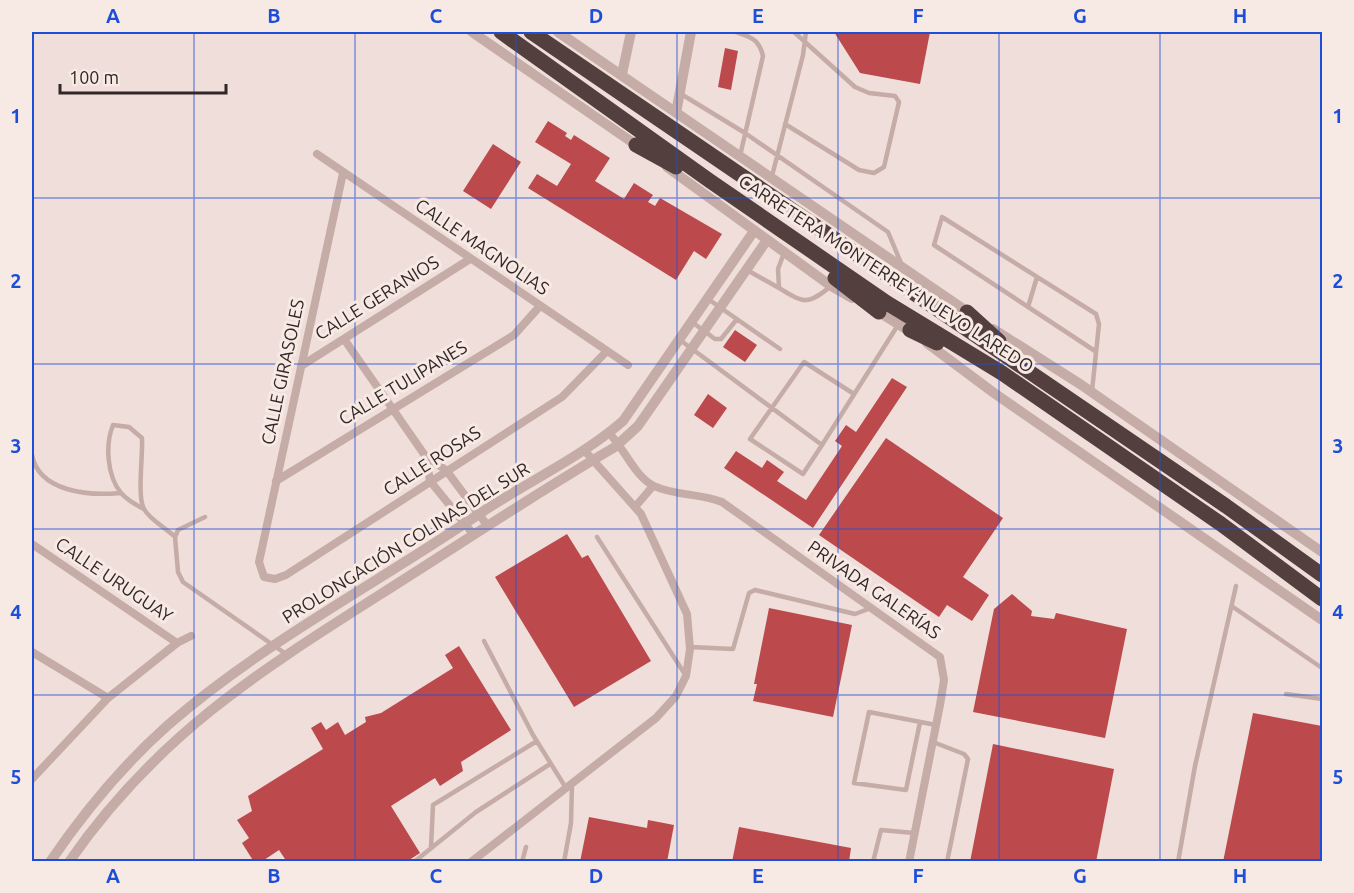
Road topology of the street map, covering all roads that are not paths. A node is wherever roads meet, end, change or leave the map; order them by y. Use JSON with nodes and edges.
{"nodes":[{"id":1,"x":472,"y":32,"type":"edge"},
{"id":2,"x":501,"y":32,"type":"edge"},
{"id":3,"x":531,"y":32,"type":"edge"},
{"id":4,"x":558,"y":32,"type":"edge"},
{"id":5,"x":631,"y":32,"type":"edge"},
{"id":6,"x":691,"y":32,"type":"edge"},
{"id":7,"x":736,"y":32,"type":"edge"},
{"id":8,"x":794,"y":32,"type":"edge"},
{"id":9,"x":806,"y":32,"type":"edge"},
{"id":10,"x":805,"y":41,"type":"junction"},
{"id":11,"x":622,"y":74,"type":"junction"},
{"id":12,"x":679,"y":93,"type":"junction"},
{"id":13,"x":676,"y":113,"type":"junction"},
{"id":14,"x":785,"y":124,"type":"junction"},
{"id":15,"x":745,"y":133,"type":"junction"},
{"id":16,"x":636,"y":145,"type":"junction"},
{"id":17,"x":317,"y":154,"type":"dead end"},
{"id":18,"x":740,"y":156,"type":"junction"},
{"id":19,"x":777,"y":156,"type":"junction"},
{"id":20,"x":343,"y":173,"type":"junction"},
{"id":21,"x":771,"y":178,"type":"junction"},
{"id":22,"x":710,"y":181,"type":"junction"},
{"id":23,"x":754,"y":231,"type":"junction"},
{"id":24,"x":790,"y":235,"type":"junction"},
{"id":25,"x":768,"y":240,"type":"junction"},
{"id":26,"x":784,"y":253,"type":"junction"},
{"id":27,"x":470,"y":259,"type":"junction"},
{"id":28,"x":902,"y":268,"type":"junction"},
{"id":29,"x":747,"y":270,"type":"junction"},
{"id":30,"x":1037,"y":277,"type":"junction"},
{"id":31,"x":831,"y":286,"type":"junction"},
{"id":32,"x":779,"y":288,"type":"junction"},
{"id":33,"x":708,"y":299,"type":"junction"},
{"id":34,"x":540,"y":306,"type":"junction"},
{"id":35,"x":1028,"y":307,"type":"junction"},
{"id":36,"x":721,"y":308,"type":"junction"},
{"id":37,"x":879,"y":312,"type":"junction"},
{"id":38,"x":967,"y":312,"type":"junction"},
{"id":39,"x":736,"y":319,"type":"junction"},
{"id":40,"x":692,"y":322,"type":"junction"},
{"id":41,"x":904,"y":323,"type":"junction"},
{"id":42,"x":705,"y":331,"type":"junction"},
{"id":43,"x":344,"y":339,"type":"junction"},
{"id":44,"x":680,"y":340,"type":"junction"},
{"id":45,"x":780,"y":349,"type":"dead end"},
{"id":46,"x":692,"y":350,"type":"junction"},
{"id":47,"x":607,"y":351,"type":"junction"},
{"id":48,"x":1095,"y":351,"type":"junction"},
{"id":49,"x":628,"y":365,"type":"dead end"},
{"id":50,"x":301,"y":366,"type":"junction"},
{"id":51,"x":1038,"y":378,"type":"junction"},
{"id":52,"x":1092,"y":393,"type":"junction"},
{"id":53,"x":854,"y":394,"type":"junction"},
{"id":54,"x":392,"y":408,"type":"junction"},
{"id":55,"x":770,"y":409,"type":"junction"},
{"id":56,"x":609,"y":433,"type":"junction"},
{"id":57,"x":619,"y":443,"type":"junction"},
{"id":58,"x":822,"y":444,"type":"junction"},
{"id":59,"x":584,"y":450,"type":"junction"},
{"id":60,"x":32,"y":455,"type":"edge"},
{"id":61,"x":426,"y":457,"type":"junction"},
{"id":62,"x":593,"y":460,"type":"junction"},
{"id":63,"x":446,"y":471,"type":"junction"},
{"id":64,"x":276,"y":481,"type":"junction"},
{"id":65,"x":430,"y":481,"type":"junction"},
{"id":66,"x":653,"y":486,"type":"junction"},
{"id":67,"x":120,"y":493,"type":"junction"},
{"id":68,"x":635,"y":507,"type":"junction"},
{"id":69,"x":144,"y":509,"type":"junction"},
{"id":70,"x":479,"y":514,"type":"junction"},
{"id":71,"x":205,"y":517,"type":"dead end"},
{"id":72,"x":465,"y":525,"type":"junction"},
{"id":73,"x":487,"y":525,"type":"junction"},
{"id":74,"x":474,"y":535,"type":"junction"},
{"id":75,"x":175,"y":537,"type":"junction"},
{"id":76,"x":597,"y":537,"type":"dead end"},
{"id":77,"x":32,"y":544,"type":"edge"},
{"id":78,"x":1323,"y":552,"type":"edge"},
{"id":79,"x":1323,"y":575,"type":"edge"},
{"id":80,"x":264,"y":577,"type":"joint"},
{"id":81,"x":1236,"y":586,"type":"dead end"},
{"id":82,"x":1323,"y":599,"type":"edge"},
{"id":83,"x":1233,"y":607,"type":"junction"},
{"id":84,"x":873,"y":608,"type":"junction"},
{"id":85,"x":1323,"y":620,"type":"edge"},
{"id":86,"x":191,"y":636,"type":"dead end"},
{"id":87,"x":484,"y":641,"type":"dead end"},
{"id":88,"x":177,"y":643,"type":"junction"},
{"id":89,"x":276,"y":645,"type":"junction"},
{"id":90,"x":690,"y":647,"type":"junction"},
{"id":91,"x":32,"y":652,"type":"edge"},
{"id":92,"x":286,"y":654,"type":"junction"},
{"id":93,"x":1323,"y":668,"type":"edge"},
{"id":94,"x":686,"y":676,"type":"junction"},
{"id":95,"x":1286,"y":694,"type":"dead end"},
{"id":96,"x":108,"y":698,"type":"junction"},
{"id":97,"x":1323,"y":699,"type":"edge"},
{"id":98,"x":920,"y":722,"type":"junction"},
{"id":99,"x":936,"y":725,"type":"junction"},
{"id":100,"x":537,"y":741,"type":"junction"},
{"id":101,"x":933,"y":742,"type":"junction"},
{"id":102,"x":32,"y":761,"type":"edge"},
{"id":103,"x":550,"y":764,"type":"junction"},
{"id":104,"x":42,"y":767,"type":"junction"},
{"id":105,"x":32,"y":779,"type":"edge"},
{"id":106,"x":569,"y":786,"type":"junction"},
{"id":107,"x":914,"y":833,"type":"junction"},
{"id":108,"x":432,"y":847,"type":"junction"},
{"id":109,"x":526,"y":848,"type":"dead end"},
{"id":110,"x":50,"y":861,"type":"edge"},
{"id":111,"x":69,"y":861,"type":"edge"},
{"id":112,"x":414,"y":861,"type":"edge"},
{"id":113,"x":471,"y":861,"type":"edge"},
{"id":114,"x":522,"y":861,"type":"edge"},
{"id":115,"x":564,"y":861,"type":"edge"},
{"id":116,"x":873,"y":861,"type":"edge"},
{"id":117,"x":910,"y":861,"type":"edge"},
{"id":118,"x":947,"y":861,"type":"edge"},
{"id":119,"x":1178,"y":861,"type":"edge"}],
"edges":[{"from":1,"to":16,"type":"street"},
{"from":2,"to":22,"type":"highway","name":"CARRETERA MONTERREY-NUEVO LAREDO"},
{"from":3,"to":51,"type":"highway"},
{"from":4,"to":11,"type":"street"},
{"from":5,"to":11,"type":"street"},
{"from":6,"to":12,"type":"street"},
{"from":7,"to":15,"type":"lane"},
{"from":8,"to":10,"type":"lane"},
{"from":9,"to":10,"type":"lane"},
{"from":10,"to":14,"type":"lane"},
{"from":10,"to":14,"type":"lane"},
{"from":11,"to":13,"type":"street"},
{"from":12,"to":13,"type":"street"},
{"from":12,"to":15,"type":"lane"},
{"from":13,"to":18,"type":"street"},
{"from":14,"to":19,"type":"lane"},
{"from":15,"to":18,"type":"lane"},
{"from":15,"to":19,"type":"lane"},
{"from":16,"to":22,"type":"highway"},
{"from":16,"to":23,"type":"street"},
{"from":17,"to":20,"type":"street","name":"CALLE MAGNOLIAS"},
{"from":18,"to":21,"type":"street"},
{"from":19,"to":21,"type":"lane"},
{"from":19,"to":28,"type":"lane"},
{"from":20,"to":27,"type":"street","name":"CALLE MAGNOLIAS"},
{"from":20,"to":50,"type":"street","name":"CALLE GIRASOLES"},
{"from":21,"to":28,"type":"street"},
{"from":22,"to":24,"type":"highway","name":"CARRETERA MONTERREY-NUEVO LAREDO"},
{"from":23,"to":25,"type":"street"},
{"from":23,"to":33,"type":"street","name":"PROLONGACIÓN COLINAS DEL SUR"},
{"from":24,"to":37,"type":"highway"},
{"from":24,"to":41,"type":"highway","name":"CARRETERA MONTERREY-NUEVO LAREDO"},
{"from":25,"to":26,"type":"street"},
{"from":25,"to":29,"type":"street","name":"PROLONGACIÓN COLINAS DEL SUR"},
{"from":26,"to":31,"type":"street"},
{"from":26,"to":32,"type":"lane"},
{"from":27,"to":34,"type":"street","name":"CALLE MAGNOLIAS"},
{"from":27,"to":43,"type":"street","name":"CALLE GERANIOS"},
{"from":28,"to":38,"type":"street"},
{"from":29,"to":32,"type":"lane"},
{"from":29,"to":36,"type":"street","name":"PROLONGACIÓN COLINAS DEL SUR"},
{"from":30,"to":35,"type":"lane"},
{"from":30,"to":35,"type":"lane"},
{"from":30,"to":48,"type":"lane"},
{"from":31,"to":32,"type":"lane"},
{"from":31,"to":37,"type":"street"},
{"from":33,"to":36,"type":"lane"},
{"from":33,"to":40,"type":"street","name":"PROLONGACIÓN COLINAS DEL SUR"},
{"from":34,"to":47,"type":"street","name":"CALLE MAGNOLIAS"},
{"from":34,"to":54,"type":"street","name":"CALLE TULIPANES"},
{"from":35,"to":48,"type":"lane"},
{"from":36,"to":39,"type":"lane"},
{"from":36,"to":42,"type":"street","name":"PROLONGACIÓN COLINAS DEL SUR"},
{"from":37,"to":41,"type":"street"},
{"from":38,"to":51,"type":"highway"},
{"from":38,"to":52,"type":"street"},
{"from":39,"to":42,"type":"lane"},
{"from":39,"to":45,"type":"lane"},
{"from":40,"to":42,"type":"lane"},
{"from":40,"to":44,"type":"street","name":"PROLONGACIÓN COLINAS DEL SUR"},
{"from":41,"to":53,"type":"lane"},
{"from":41,"to":82,"type":"highway","name":"CARRETERA MONTERREY-NUEVO LAREDO"},
{"from":41,"to":85,"type":"street"},
{"from":42,"to":46,"type":"street","name":"PROLONGACIÓN COLINAS DEL SUR"},
{"from":43,"to":50,"type":"street","name":"CALLE GERANIOS"},
{"from":43,"to":54,"type":"street"},
{"from":44,"to":46,"type":"lane"},
{"from":44,"to":56,"type":"street","name":"PROLONGACIÓN COLINAS DEL SUR"},
{"from":46,"to":55,"type":"lane"},
{"from":46,"to":57,"type":"street","name":"PROLONGACIÓN COLINAS DEL SUR"},
{"from":47,"to":49,"type":"street","name":"CALLE MAGNOLIAS"},
{"from":47,"to":63,"type":"street","name":"CALLE ROSAS"},
{"from":48,"to":52,"type":"lane"},
{"from":50,"to":64,"type":"street","name":"CALLE GIRASOLES"},
{"from":51,"to":79,"type":"highway"},
{"from":52,"to":78,"type":"street"},
{"from":53,"to":55,"type":"lane"},
{"from":53,"to":58,"type":"lane"},
{"from":54,"to":61,"type":"street"},
{"from":54,"to":64,"type":"street","name":"CALLE TULIPANES"},
{"from":55,"to":58,"type":"lane"},
{"from":55,"to":58,"type":"lane"},
{"from":56,"to":57,"type":"street"},
{"from":56,"to":59,"type":"street","name":"PROLONGACIÓN COLINAS DEL SUR"},
{"from":57,"to":62,"type":"street","name":"PROLONGACIÓN COLINAS DEL SUR"},
{"from":57,"to":66,"type":"street"},
{"from":59,"to":62,"type":"street"},
{"from":59,"to":70,"type":"street","name":"PROLONGACIÓN COLINAS DEL SUR"},
{"from":60,"to":67,"type":"lane"},
{"from":61,"to":63,"type":"street"},
{"from":61,"to":65,"type":"street"},
{"from":62,"to":68,"type":"street"},
{"from":62,"to":73,"type":"street","name":"PROLONGACIÓN COLINAS DEL SUR"},
{"from":63,"to":65,"type":"street","name":"CALLE ROSAS"},
{"from":63,"to":70,"type":"street"},
{"from":64,"to":80,"type":"street","name":"CALLE GIRASOLES"},
{"from":65,"to":72,"type":"street"},
{"from":65,"to":80,"type":"street","name":"CALLE ROSAS"},
{"from":66,"to":68,"type":"street"},
{"from":66,"to":84,"type":"street","name":"PRIVADA GALERÍAS"},
{"from":67,"to":69,"type":"lane"},
{"from":67,"to":69,"type":"lane"},
{"from":68,"to":90,"type":"street"},
{"from":69,"to":75,"type":"lane"},
{"from":70,"to":72,"type":"street","name":"PROLONGACIÓN COLINAS DEL SUR"},
{"from":70,"to":73,"type":"street"},
{"from":71,"to":75,"type":"lane"},
{"from":72,"to":74,"type":"street"},
{"from":72,"to":89,"type":"street","name":"PROLONGACIÓN COLINAS DEL SUR"},
{"from":73,"to":74,"type":"street","name":"PROLONGACIÓN COLINAS DEL SUR"},
{"from":74,"to":92,"type":"street","name":"PROLONGACIÓN COLINAS DEL SUR"},
{"from":75,"to":89,"type":"lane"},
{"from":76,"to":94,"type":"lane"},
{"from":77,"to":88,"type":"street","name":"CALLE URUGUAY"},
{"from":81,"to":83,"type":"lane"},
{"from":83,"to":93,"type":"lane"},
{"from":83,"to":119,"type":"lane"},
{"from":84,"to":90,"type":"lane"},
{"from":84,"to":99,"type":"street","name":"PRIVADA GALERÍAS"},
{"from":86,"to":88,"type":"street"},
{"from":87,"to":100,"type":"lane"},
{"from":88,"to":96,"type":"street"},
{"from":89,"to":92,"type":"lane"},
{"from":89,"to":110,"type":"street","name":"PROLONGACIÓN COLINAS DEL SUR"},
{"from":90,"to":94,"type":"street"},
{"from":91,"to":96,"type":"street"},
{"from":92,"to":111,"type":"street","name":"PROLONGACIÓN COLINAS DEL SUR"},
{"from":94,"to":106,"type":"street"},
{"from":95,"to":97,"type":"lane"},
{"from":96,"to":104,"type":"street"},
{"from":98,"to":98,"type":"lane"},
{"from":98,"to":99,"type":"lane"},
{"from":99,"to":101,"type":"street","name":"PRIVADA GALERÍAS"},
{"from":100,"to":103,"type":"lane"},
{"from":100,"to":108,"type":"lane"},
{"from":101,"to":107,"type":"street","name":"PRIVADA GALERÍAS"},
{"from":101,"to":118,"type":"lane"},
{"from":102,"to":104,"type":"street"},
{"from":103,"to":106,"type":"lane"},
{"from":103,"to":108,"type":"lane"},
{"from":104,"to":105,"type":"street"},
{"from":106,"to":113,"type":"street"},
{"from":106,"to":115,"type":"lane"},
{"from":107,"to":116,"type":"lane"},
{"from":107,"to":117,"type":"street","name":"PRIVADA GALERÍAS"},
{"from":108,"to":112,"type":"lane"},
{"from":109,"to":114,"type":"lane"}]}
